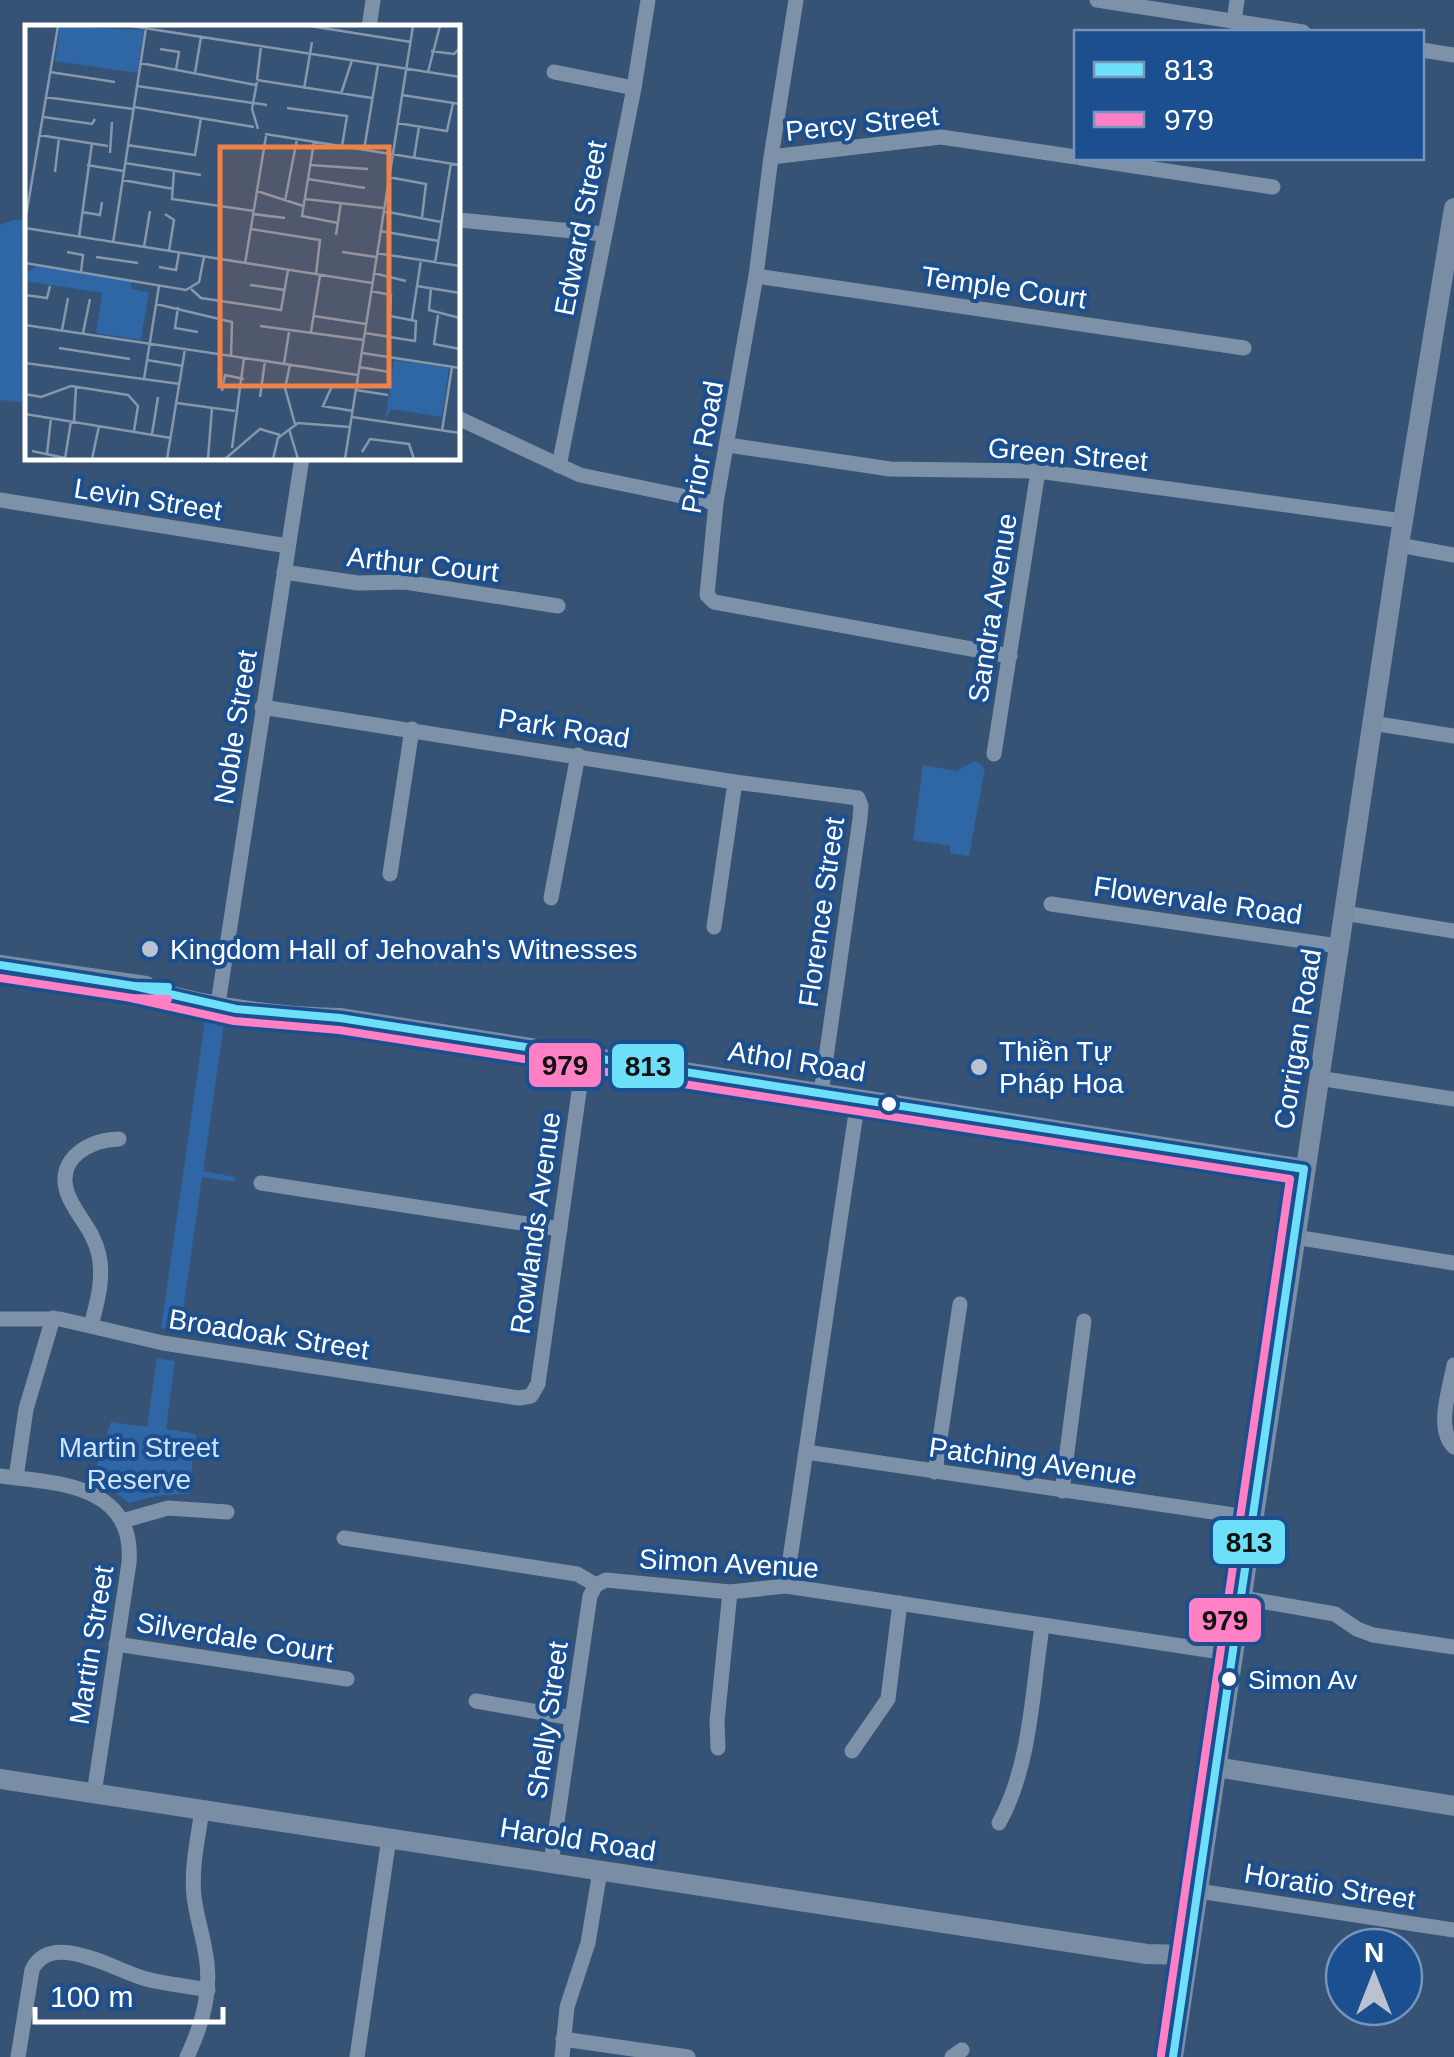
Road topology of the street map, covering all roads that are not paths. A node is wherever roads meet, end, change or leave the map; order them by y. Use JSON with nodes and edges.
{"nodes":[{"id":1,"x":373,"y":0,"type":"edge"},
{"id":2,"x":648,"y":0,"type":"edge"},
{"id":3,"x":796,"y":0,"type":"edge"},
{"id":4,"x":1097,"y":0,"type":"edge"},
{"id":5,"x":1238,"y":0,"type":"edge"},
{"id":6,"x":1186,"y":14,"type":"junction"},
{"id":7,"x":1234,"y":22,"type":"junction"},
{"id":8,"x":369,"y":25,"type":"edge"},
{"id":9,"x":1182,"y":30,"type":"edge"},
{"id":10,"x":1290,"y":30,"type":"edge"},
{"id":11,"x":1424,"y":50,"type":"edge"},
{"id":12,"x":1454,"y":55,"type":"edge"},
{"id":13,"x":554,"y":72,"type":"dead end"},
{"id":14,"x":634,"y":88,"type":"junction"},
{"id":15,"x":1074,"y":156,"type":"edge"},
{"id":16,"x":771,"y":158,"type":"junction"},
{"id":17,"x":1118,"y":160,"type":"edge"},
{"id":18,"x":1157,"y":163,"type":"edge"},
{"id":19,"x":1274,"y":186,"type":"dead end"},
{"id":20,"x":1454,"y":208,"type":"edge"},
{"id":21,"x":460,"y":220,"type":"edge"},
{"id":22,"x":604,"y":234,"type":"junction"},
{"id":23,"x":1450,"y":254,"type":"edge"},
{"id":24,"x":756,"y":276,"type":"junction"},
{"id":25,"x":1244,"y":348,"type":"dead end"},
{"id":26,"x":460,"y":419,"type":"edge"},
{"id":27,"x":728,"y":445,"type":"junction"},
{"id":28,"x":302,"y":460,"type":"edge"},
{"id":29,"x":559,"y":466,"type":"junction"},
{"id":30,"x":1038,"y":470,"type":"junction"},
{"id":31,"x":0,"y":500,"type":"edge"},
{"id":32,"x":716,"y":503,"type":"junction"},
{"id":33,"x":1403,"y":521,"type":"junction"},
{"id":34,"x":1399,"y":545,"type":"junction"},
{"id":35,"x":288,"y":546,"type":"junction"},
{"id":36,"x":1454,"y":555,"type":"edge"},
{"id":37,"x":284,"y":572,"type":"junction"},
{"id":38,"x":558,"y":606,"type":"dead end"},
{"id":39,"x":1010,"y":656,"type":"junction"},
{"id":40,"x":262,"y":706,"type":"junction"},
{"id":41,"x":1372,"y":723,"type":"junction"},
{"id":42,"x":412,"y":729,"type":"junction"},
{"id":43,"x":1454,"y":736,"type":"edge"},
{"id":44,"x":994,"y":754,"type":"dead end"},
{"id":45,"x":578,"y":755,"type":"junction"},
{"id":46,"x":735,"y":782,"type":"junction"},
{"id":47,"x":858,"y":798,"type":"joint"},
{"id":48,"x":390,"y":874,"type":"dead end"},
{"id":49,"x":551,"y":898,"type":"dead end"},
{"id":50,"x":1051,"y":904,"type":"dead end"},
{"id":51,"x":1344,"y":913,"type":"junction"},
{"id":52,"x":714,"y":926,"type":"dead end"},
{"id":53,"x":1454,"y":931,"type":"edge"},
{"id":54,"x":1338,"y":946,"type":"junction"},
{"id":55,"x":0,"y":965,"type":"edge"},
{"id":56,"x":219,"y":999,"type":"junction"},
{"id":57,"x":584,"y":1056,"type":"junction"},
{"id":58,"x":1318,"y":1078,"type":"junction"},
{"id":59,"x":821,"y":1093,"type":"junction"},
{"id":60,"x":858,"y":1098,"type":"junction"},
{"id":61,"x":1454,"y":1099,"type":"edge"},
{"id":62,"x":119,"y":1139,"type":"dead end"},
{"id":63,"x":1304,"y":1169,"type":"junction"},
{"id":64,"x":261,"y":1183,"type":"dead end"},
{"id":65,"x":560,"y":1229,"type":"junction"},
{"id":66,"x":1295,"y":1238,"type":"junction"},
{"id":67,"x":1454,"y":1263,"type":"edge"},
{"id":68,"x":960,"y":1304,"type":"dead end"},
{"id":69,"x":52,"y":1318,"type":"junction"},
{"id":70,"x":0,"y":1319,"type":"edge"},
{"id":71,"x":1084,"y":1321,"type":"dead end"},
{"id":72,"x":91,"y":1326,"type":"junction"},
{"id":73,"x":1454,"y":1365,"type":"edge"},
{"id":74,"x":532,"y":1396,"type":"joint"},
{"id":75,"x":1454,"y":1447,"type":"edge"},
{"id":76,"x":806,"y":1452,"type":"junction"},
{"id":77,"x":935,"y":1472,"type":"junction"},
{"id":78,"x":8,"y":1477,"type":"edge"},
{"id":79,"x":1062,"y":1491,"type":"junction"},
{"id":80,"x":227,"y":1512,"type":"dead end"},
{"id":81,"x":1254,"y":1518,"type":"junction"},
{"id":82,"x":122,"y":1521,"type":"junction"},
{"id":83,"x":344,"y":1538,"type":"dead end"},
{"id":84,"x":596,"y":1585,"type":"junction"},
{"id":85,"x":786,"y":1586,"type":"junction"},
{"id":86,"x":730,"y":1592,"type":"junction"},
{"id":87,"x":1243,"y":1598,"type":"junction"},
{"id":88,"x":900,"y":1603,"type":"junction"},
{"id":89,"x":1042,"y":1627,"type":"junction"},
{"id":90,"x":116,"y":1644,"type":"junction"},
{"id":91,"x":1454,"y":1647,"type":"edge"},
{"id":92,"x":1234,"y":1654,"type":"junction"},
{"id":93,"x":347,"y":1680,"type":"dead end"},
{"id":94,"x":476,"y":1701,"type":"dead end"},
{"id":95,"x":572,"y":1718,"type":"junction"},
{"id":96,"x":718,"y":1748,"type":"dead end"},
{"id":97,"x":852,"y":1751,"type":"dead end"},
{"id":98,"x":1216,"y":1768,"type":"junction"},
{"id":99,"x":0,"y":1779,"type":"edge"},
{"id":100,"x":94,"y":1794,"type":"junction"},
{"id":101,"x":1454,"y":1806,"type":"edge"},
{"id":102,"x":202,"y":1810,"type":"junction"},
{"id":103,"x":999,"y":1823,"type":"dead end"},
{"id":104,"x":389,"y":1838,"type":"junction"},
{"id":105,"x":551,"y":1863,"type":"junction"},
{"id":106,"x":600,"y":1871,"type":"junction"},
{"id":107,"x":1198,"y":1892,"type":"junction"},
{"id":108,"x":1454,"y":1930,"type":"edge"},
{"id":109,"x":1188,"y":1960,"type":"junction"},
{"id":110,"x":208,"y":1990,"type":"junction"},
{"id":111,"x":563,"y":2038,"type":"junction"},
{"id":112,"x":18,"y":2057,"type":"edge"},
{"id":113,"x":187,"y":2057,"type":"edge"},
{"id":114,"x":356,"y":2057,"type":"edge"},
{"id":115,"x":562,"y":2057,"type":"edge"},
{"id":116,"x":688,"y":2057,"type":"edge"},
{"id":117,"x":1173,"y":2057,"type":"edge"}],
"edges":[{"from":1,"to":8,"type":"street"},
{"from":2,"to":14,"type":"street","name":"Edward Street"},
{"from":3,"to":16,"type":"street","name":"Prior Road"},
{"from":4,"to":6,"type":"street"},
{"from":5,"to":7,"type":"street"},
{"from":6,"to":7,"type":"street"},
{"from":6,"to":9,"type":"street"},
{"from":7,"to":10,"type":"street"},
{"from":11,"to":12,"type":"street"},
{"from":13,"to":14,"type":"street"},
{"from":14,"to":22,"type":"street","name":"Edward Street"},
{"from":15,"to":16,"type":"street","name":"Percy Street"},
{"from":16,"to":24,"type":"street","name":"Prior Road"},
{"from":17,"to":18,"type":"street","name":"Percy Street"},
{"from":18,"to":19,"type":"street","name":"Percy Street"},
{"from":20,"to":23,"type":"main road","name":"Corrigan Road"},
{"from":21,"to":22,"type":"street"},
{"from":22,"to":29,"type":"street","name":"Edward Street"},
{"from":23,"to":33,"type":"main road","name":"Corrigan Road"},
{"from":24,"to":25,"type":"street","name":"Temple Court"},
{"from":24,"to":27,"type":"street","name":"Prior Road"},
{"from":26,"to":29,"type":"street"},
{"from":27,"to":30,"type":"street","name":"Green Street"},
{"from":27,"to":32,"type":"street","name":"Prior Road"},
{"from":28,"to":35,"type":"street","name":"Noble Street"},
{"from":29,"to":32,"type":"street"},
{"from":30,"to":33,"type":"street","name":"Green Street"},
{"from":30,"to":39,"type":"street","name":"Sandra Avenue"},
{"from":31,"to":35,"type":"street","name":"Levin Street"},
{"from":32,"to":39,"type":"street","name":"Prior Road"},
{"from":33,"to":34,"type":"main road","name":"Corrigan Road"},
{"from":34,"to":36,"type":"street"},
{"from":34,"to":41,"type":"main road","name":"Corrigan Road"},
{"from":35,"to":37,"type":"street","name":"Noble Street"},
{"from":37,"to":38,"type":"street","name":"Arthur Court"},
{"from":37,"to":40,"type":"street","name":"Noble Street"},
{"from":39,"to":44,"type":"street","name":"Sandra Avenue"},
{"from":40,"to":42,"type":"street","name":"Park Road"},
{"from":40,"to":56,"type":"street","name":"Noble Street"},
{"from":41,"to":43,"type":"street"},
{"from":41,"to":51,"type":"main road","name":"Corrigan Road"},
{"from":42,"to":45,"type":"street","name":"Park Road"},
{"from":42,"to":48,"type":"street"},
{"from":45,"to":46,"type":"street","name":"Park Road"},
{"from":45,"to":49,"type":"street"},
{"from":46,"to":47,"type":"street","name":"Park Road"},
{"from":46,"to":52,"type":"street"},
{"from":47,"to":59,"type":"street","name":"Florence Street"},
{"from":50,"to":54,"type":"street","name":"Flowervale Road"},
{"from":51,"to":53,"type":"street"},
{"from":51,"to":54,"type":"main road","name":"Corrigan Road"},
{"from":54,"to":58,"type":"main road","name":"Corrigan Road"},
{"from":55,"to":56,"type":"main road","name":"Athol Road"},
{"from":56,"to":57,"type":"main road","name":"Athol Road"},
{"from":57,"to":59,"type":"main road","name":"Athol Road"},
{"from":57,"to":65,"type":"street","name":"Rowlands Avenue"},
{"from":58,"to":61,"type":"street"},
{"from":58,"to":63,"type":"main road","name":"Corrigan Road"},
{"from":59,"to":60,"type":"main road","name":"Athol Road"},
{"from":60,"to":63,"type":"main road","name":"Athol Road"},
{"from":60,"to":76,"type":"street"},
{"from":62,"to":72,"type":"street"},
{"from":63,"to":66,"type":"main road","name":"Corrigan Road"},
{"from":64,"to":65,"type":"street"},
{"from":65,"to":74,"type":"street","name":"Rowlands Avenue"},
{"from":66,"to":67,"type":"street"},
{"from":66,"to":81,"type":"main road","name":"Corrigan Road"},
{"from":68,"to":77,"type":"street"},
{"from":69,"to":70,"type":"street","name":"Broadoak Street"},
{"from":69,"to":72,"type":"street","name":"Broadoak Street"},
{"from":69,"to":78,"type":"street"},
{"from":71,"to":79,"type":"street"},
{"from":72,"to":74,"type":"street","name":"Broadoak Street"},
{"from":73,"to":75,"type":"street"},
{"from":76,"to":77,"type":"street","name":"Patching Avenue"},
{"from":76,"to":85,"type":"street"},
{"from":77,"to":79,"type":"street","name":"Patching Avenue"},
{"from":78,"to":82,"type":"street"},
{"from":79,"to":81,"type":"street","name":"Patching Avenue"},
{"from":80,"to":82,"type":"street"},
{"from":81,"to":87,"type":"main road","name":"Corrigan Road"},
{"from":82,"to":90,"type":"street","name":"Martin Street"},
{"from":83,"to":84,"type":"street","name":"Simon Avenue"},
{"from":84,"to":86,"type":"street","name":"Simon Avenue"},
{"from":84,"to":95,"type":"street","name":"Shelly Street"},
{"from":85,"to":86,"type":"street","name":"Simon Avenue"},
{"from":85,"to":88,"type":"street","name":"Simon Avenue"},
{"from":86,"to":96,"type":"street"},
{"from":87,"to":91,"type":"street"},
{"from":87,"to":92,"type":"main road","name":"Corrigan Road"},
{"from":88,"to":89,"type":"street","name":"Simon Avenue"},
{"from":88,"to":97,"type":"street"},
{"from":89,"to":92,"type":"street","name":"Simon Avenue"},
{"from":89,"to":103,"type":"street"},
{"from":90,"to":93,"type":"street","name":"Silverdale Court"},
{"from":90,"to":100,"type":"street","name":"Martin Street"},
{"from":92,"to":98,"type":"main road","name":"Corrigan Road"},
{"from":94,"to":95,"type":"street"},
{"from":95,"to":105,"type":"street","name":"Shelly Street"},
{"from":98,"to":101,"type":"main road"},
{"from":98,"to":107,"type":"main road","name":"Corrigan Road"},
{"from":99,"to":100,"type":"main road","name":"Harold Road"},
{"from":100,"to":102,"type":"main road","name":"Harold Road"},
{"from":102,"to":104,"type":"main road","name":"Harold Road"},
{"from":102,"to":110,"type":"street"},
{"from":104,"to":105,"type":"main road","name":"Harold Road"},
{"from":104,"to":114,"type":"street"},
{"from":105,"to":106,"type":"main road","name":"Harold Road"},
{"from":106,"to":109,"type":"main road","name":"Harold Road"},
{"from":106,"to":111,"type":"street"},
{"from":107,"to":108,"type":"street","name":"Horatio Street"},
{"from":107,"to":109,"type":"main road","name":"Corrigan Road"},
{"from":109,"to":117,"type":"main road","name":"Corrigan Road"},
{"from":110,"to":112,"type":"street"},
{"from":110,"to":113,"type":"street"},
{"from":111,"to":115,"type":"street"},
{"from":111,"to":116,"type":"street"}]}
